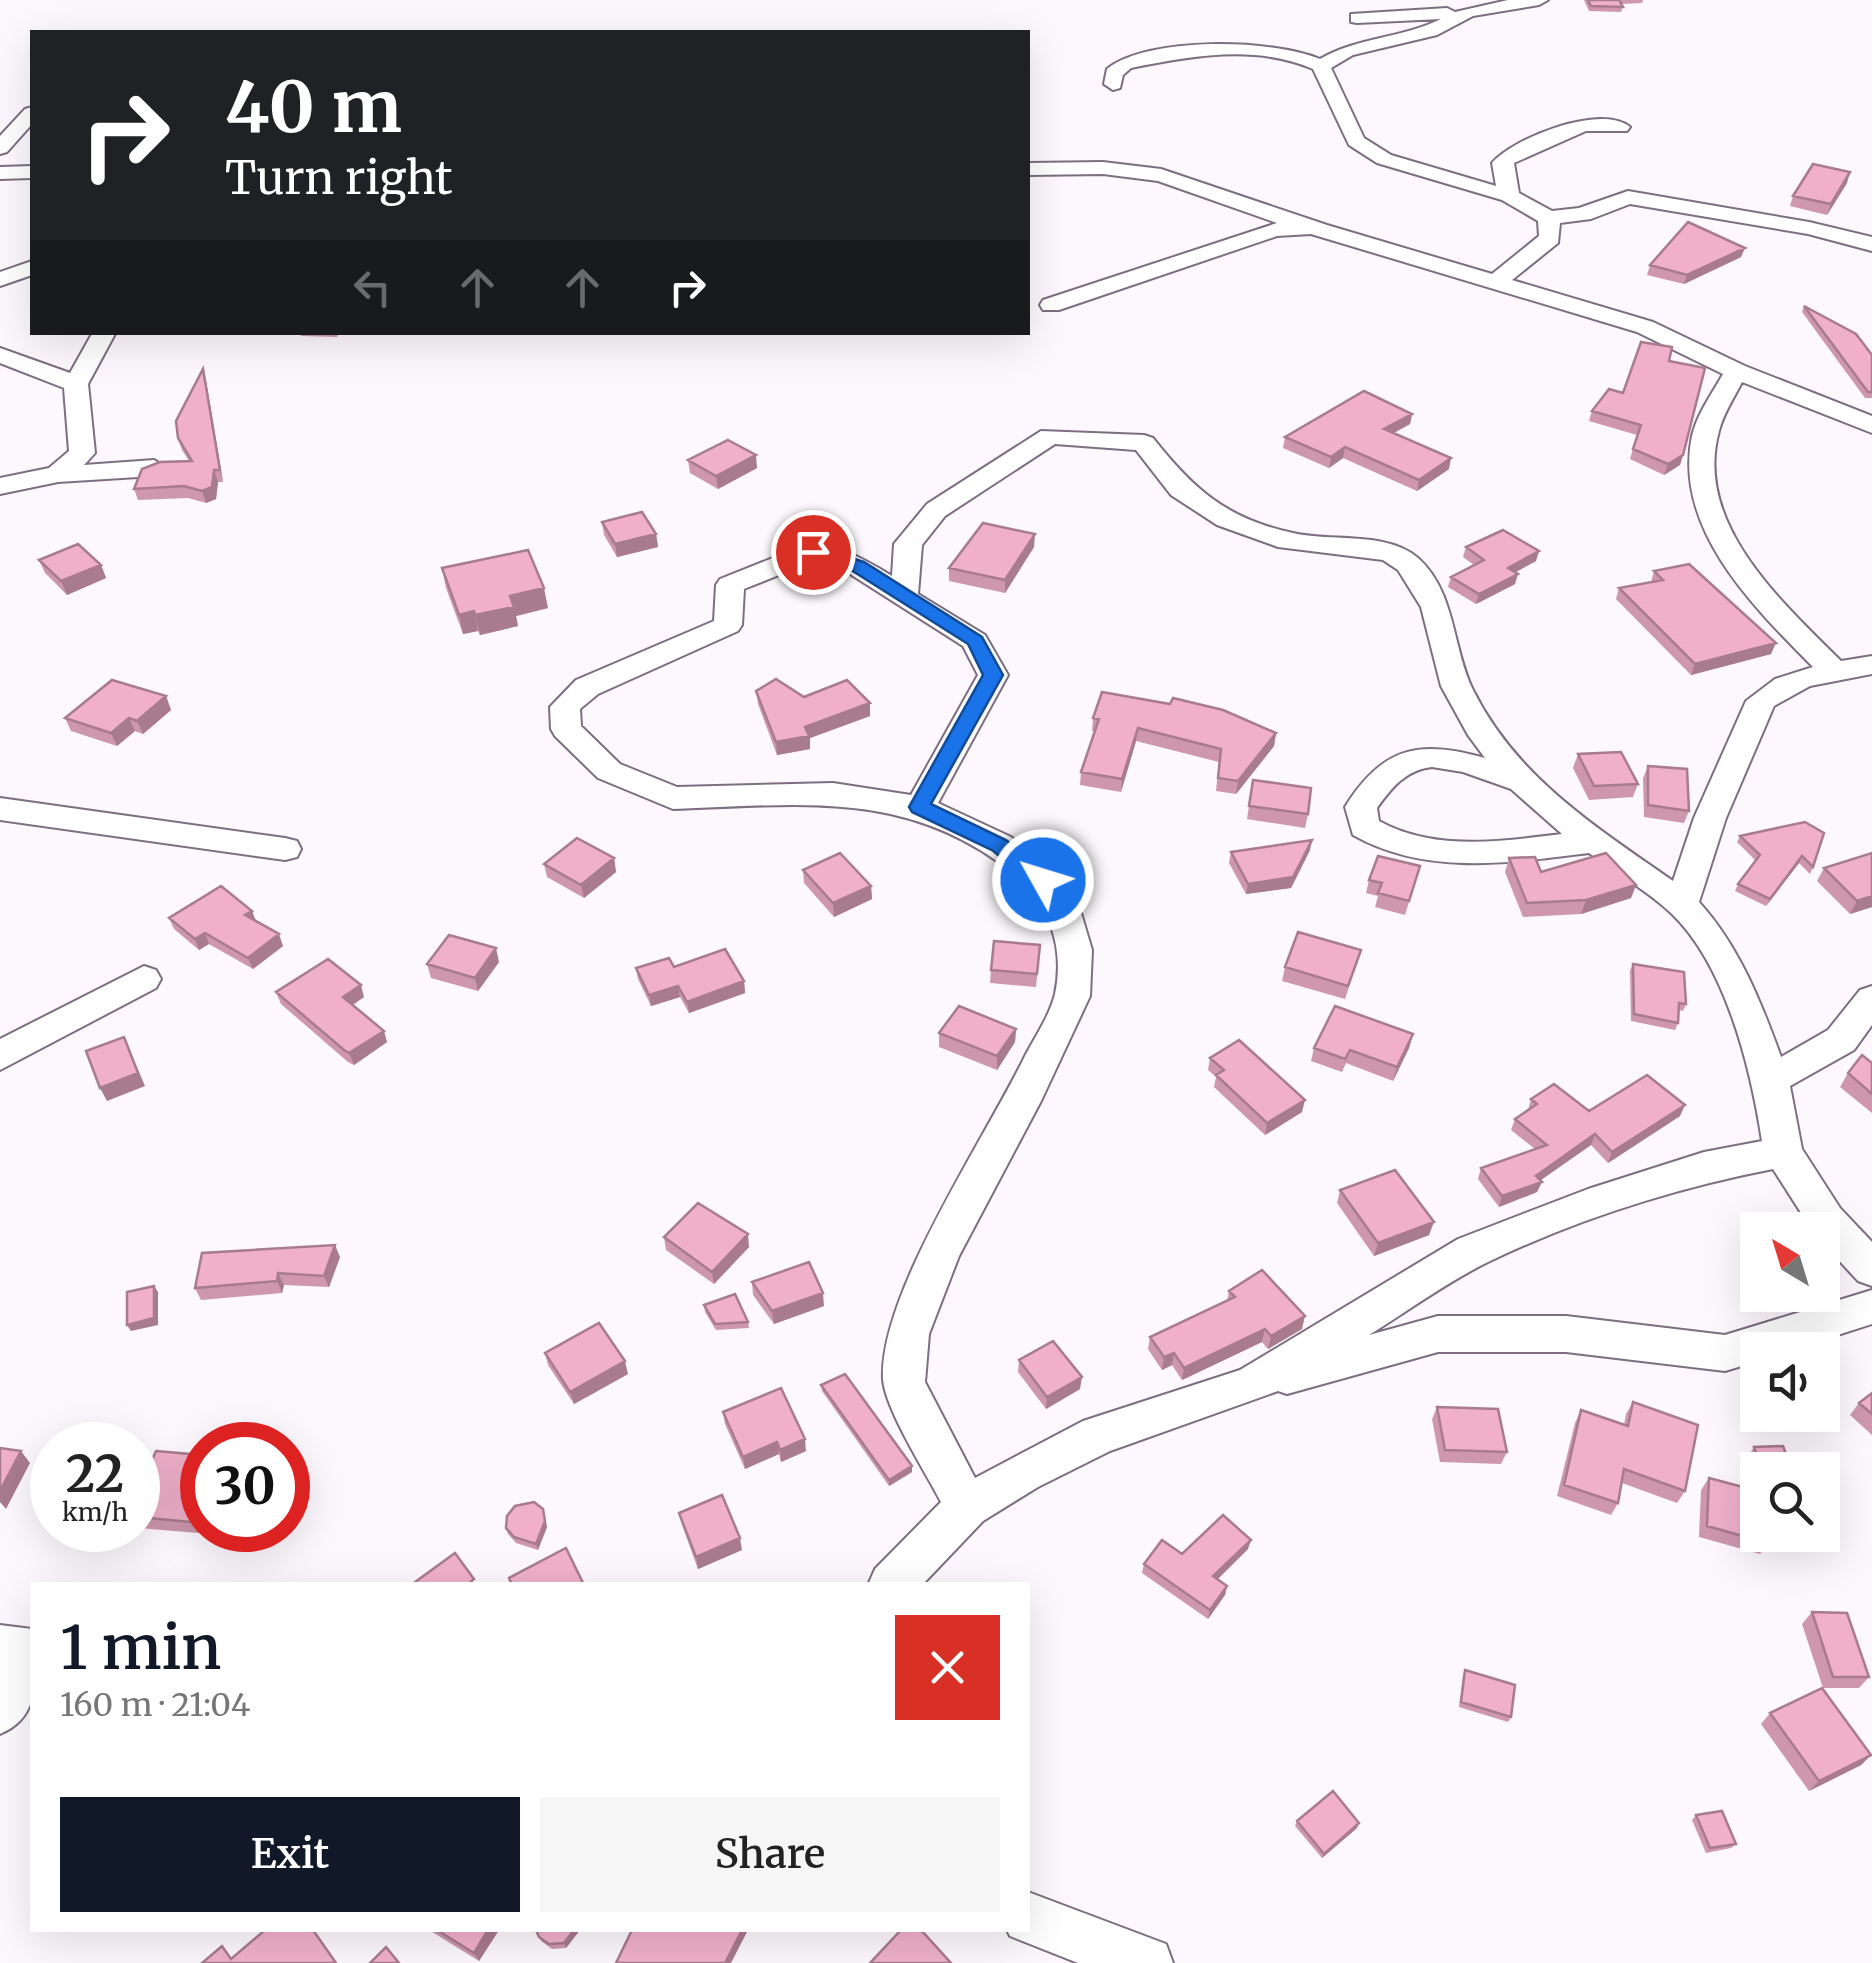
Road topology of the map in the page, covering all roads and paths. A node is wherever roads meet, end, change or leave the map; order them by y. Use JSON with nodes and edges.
{"nodes":[{"id":1,"x":1539,"y":0,"type":"edge"},
{"id":2,"x":1468,"y":12,"type":"junction"},
{"id":3,"x":1357,"y":18,"type":"dead end"},
{"id":4,"x":1321,"y":66,"type":"junction"},
{"id":5,"x":1113,"y":84,"type":"dead end"},
{"id":6,"x":30,"y":116,"type":"edge"},
{"id":7,"x":1620,"y":127,"type":"dead end"},
{"id":8,"x":0,"y":148,"type":"edge"},
{"id":9,"x":1030,"y":169,"type":"edge"},
{"id":10,"x":0,"y":172,"type":"edge"},
{"id":11,"x":30,"y":172,"type":"edge"},
{"id":12,"x":1509,"y":196,"type":"junction"},
{"id":13,"x":1549,"y":218,"type":"junction"},
{"id":14,"x":1319,"y":230,"type":"junction"},
{"id":15,"x":1872,"y":244,"type":"edge"},
{"id":16,"x":30,"y":269,"type":"edge"},
{"id":17,"x":0,"y":279,"type":"edge"},
{"id":18,"x":1496,"y":282,"type":"junction"},
{"id":19,"x":1050,"y":306,"type":"dead end"},
{"id":20,"x":103,"y":335,"type":"edge"},
{"id":21,"x":0,"y":355,"type":"edge"},
{"id":22,"x":1736,"y":371,"type":"junction"},
{"id":23,"x":76,"y":384,"type":"junction"},
{"id":24,"x":1872,"y":425,"type":"edge"},
{"id":25,"x":154,"y":468,"type":"edge"},
{"id":26,"x":58,"y":474,"type":"junction"},
{"id":27,"x":0,"y":486,"type":"edge"},
{"id":28,"x":904,"y":597,"type":"junction"},
{"id":29,"x":1872,"y":665,"type":"edge"},
{"id":30,"x":1834,"y":671,"type":"junction"},
{"id":31,"x":1522,"y":782,"type":"junction"},
{"id":32,"x":920,"y":807,"type":"junction"},
{"id":33,"x":0,"y":809,"type":"edge"},
{"id":34,"x":1590,"y":842,"type":"junction"},
{"id":35,"x":286,"y":849,"type":"dead end"},
{"id":36,"x":1682,"y":904,"type":"junction"},
{"id":37,"x":144,"y":979,"type":"dead end"},
{"id":38,"x":1872,"y":1000,"type":"edge"},
{"id":39,"x":0,"y":1056,"type":"edge"},
{"id":40,"x":1771,"y":1080,"type":"junction"},
{"id":41,"x":1783,"y":1152,"type":"junction"},
{"id":42,"x":1872,"y":1270,"type":"edge"},
{"id":43,"x":1872,"y":1307,"type":"edge"},
{"id":44,"x":1252,"y":1385,"type":"junction"},
{"id":45,"x":967,"y":1506,"type":"junction"},
{"id":46,"x":894,"y":1582,"type":"edge"},
{"id":47,"x":0,"y":1648,"type":"edge"},
{"id":48,"x":30,"y":1652,"type":"edge"},
{"id":49,"x":30,"y":1673,"type":"edge"},
{"id":50,"x":0,"y":1710,"type":"edge"},
{"id":51,"x":1030,"y":1919,"type":"edge"},
{"id":52,"x":1126,"y":1960,"type":"edge"}],
"edges":[{"from":1,"to":2,"type":"street"},
{"from":2,"to":3,"type":"street"},
{"from":2,"to":4,"type":"street"},
{"from":4,"to":5,"type":"street"},
{"from":4,"to":12,"type":"street"},
{"from":6,"to":8,"type":"street"},
{"from":7,"to":12,"type":"street"},
{"from":9,"to":14,"type":"street"},
{"from":10,"to":11,"type":"street"},
{"from":12,"to":13,"type":"street"},
{"from":13,"to":15,"type":"street"},
{"from":13,"to":18,"type":"street"},
{"from":14,"to":18,"type":"street"},
{"from":14,"to":19,"type":"street"},
{"from":16,"to":17,"type":"street"},
{"from":18,"to":22,"type":"street"},
{"from":20,"to":23,"type":"street"},
{"from":21,"to":23,"type":"street"},
{"from":22,"to":24,"type":"street"},
{"from":22,"to":30,"type":"street"},
{"from":23,"to":26,"type":"street"},
{"from":25,"to":26,"type":"street"},
{"from":26,"to":27,"type":"street"},
{"from":28,"to":31,"type":"street"},
{"from":28,"to":32,"type":"street"},
{"from":28,"to":32,"type":"street"},
{"from":29,"to":30,"type":"street"},
{"from":30,"to":36,"type":"street"},
{"from":31,"to":34,"type":"street"},
{"from":31,"to":34,"type":"street"},
{"from":32,"to":45,"type":"street"},
{"from":33,"to":35,"type":"street"},
{"from":34,"to":36,"type":"street"},
{"from":36,"to":40,"type":"street"},
{"from":37,"to":39,"type":"street"},
{"from":38,"to":40,"type":"street"},
{"from":40,"to":41,"type":"street"},
{"from":41,"to":42,"type":"street"},
{"from":41,"to":44,"type":"street"},
{"from":43,"to":44,"type":"street"},
{"from":44,"to":45,"type":"street"},
{"from":45,"to":46,"type":"street"},
{"from":47,"to":48,"type":"street"},
{"from":49,"to":50,"type":"street"},
{"from":51,"to":52,"type":"street"}]}
